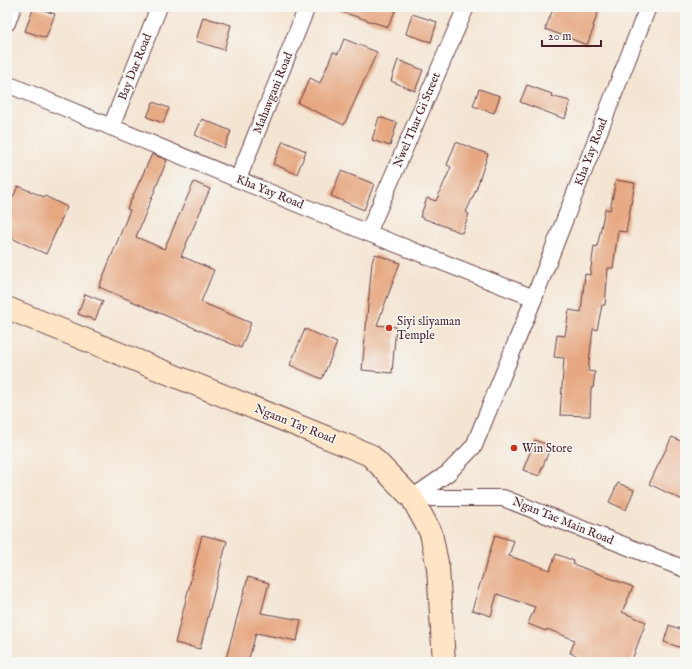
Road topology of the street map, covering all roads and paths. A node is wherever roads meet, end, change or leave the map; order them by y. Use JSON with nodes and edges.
{"nodes":[{"id":1,"x":13,"y":7,"type":"edge"},
{"id":2,"x":158,"y":7,"type":"edge"},
{"id":3,"x":307,"y":7,"type":"edge"},
{"id":4,"x":466,"y":7,"type":"edge"},
{"id":5,"x":648,"y":7,"type":"edge"},
{"id":6,"x":7,"y":23,"type":"edge"},
{"id":7,"x":7,"y":84,"type":"edge"},
{"id":8,"x":111,"y":127,"type":"junction"},
{"id":9,"x":238,"y":179,"type":"junction"},
{"id":10,"x":368,"y":232,"type":"junction"},
{"id":11,"x":534,"y":298,"type":"junction"},
{"id":12,"x":7,"y":308,"type":"edge"},
{"id":13,"x":412,"y":498,"type":"junction"},
{"id":14,"x":685,"y":569,"type":"edge"},
{"id":15,"x":444,"y":662,"type":"edge"}],
"edges":[{"from":1,"to":6,"type":"street"},
{"from":2,"to":8,"type":"street","name":"Bay Dar Road"},
{"from":3,"to":9,"type":"street","name":"Mahawgani Road"},
{"from":4,"to":10,"type":"street","name":"Nwel Thar Gi Street"},
{"from":5,"to":11,"type":"street","name":"Kha Yay Road"},
{"from":7,"to":8,"type":"street","name":"Kha Yay Road"},
{"from":8,"to":9,"type":"street","name":"Kha Yay Road"},
{"from":9,"to":10,"type":"street","name":"Kha Yay Road"},
{"from":10,"to":11,"type":"street","name":"Kha Yay Road"},
{"from":11,"to":13,"type":"street","name":"Kha Yay Road"},
{"from":12,"to":13,"type":"main road","name":"Ngann Tay Road"},
{"from":13,"to":14,"type":"street","name":"Ngan Tae Main Road"},
{"from":13,"to":15,"type":"main road","name":"Ngann Tay Road"}]}
